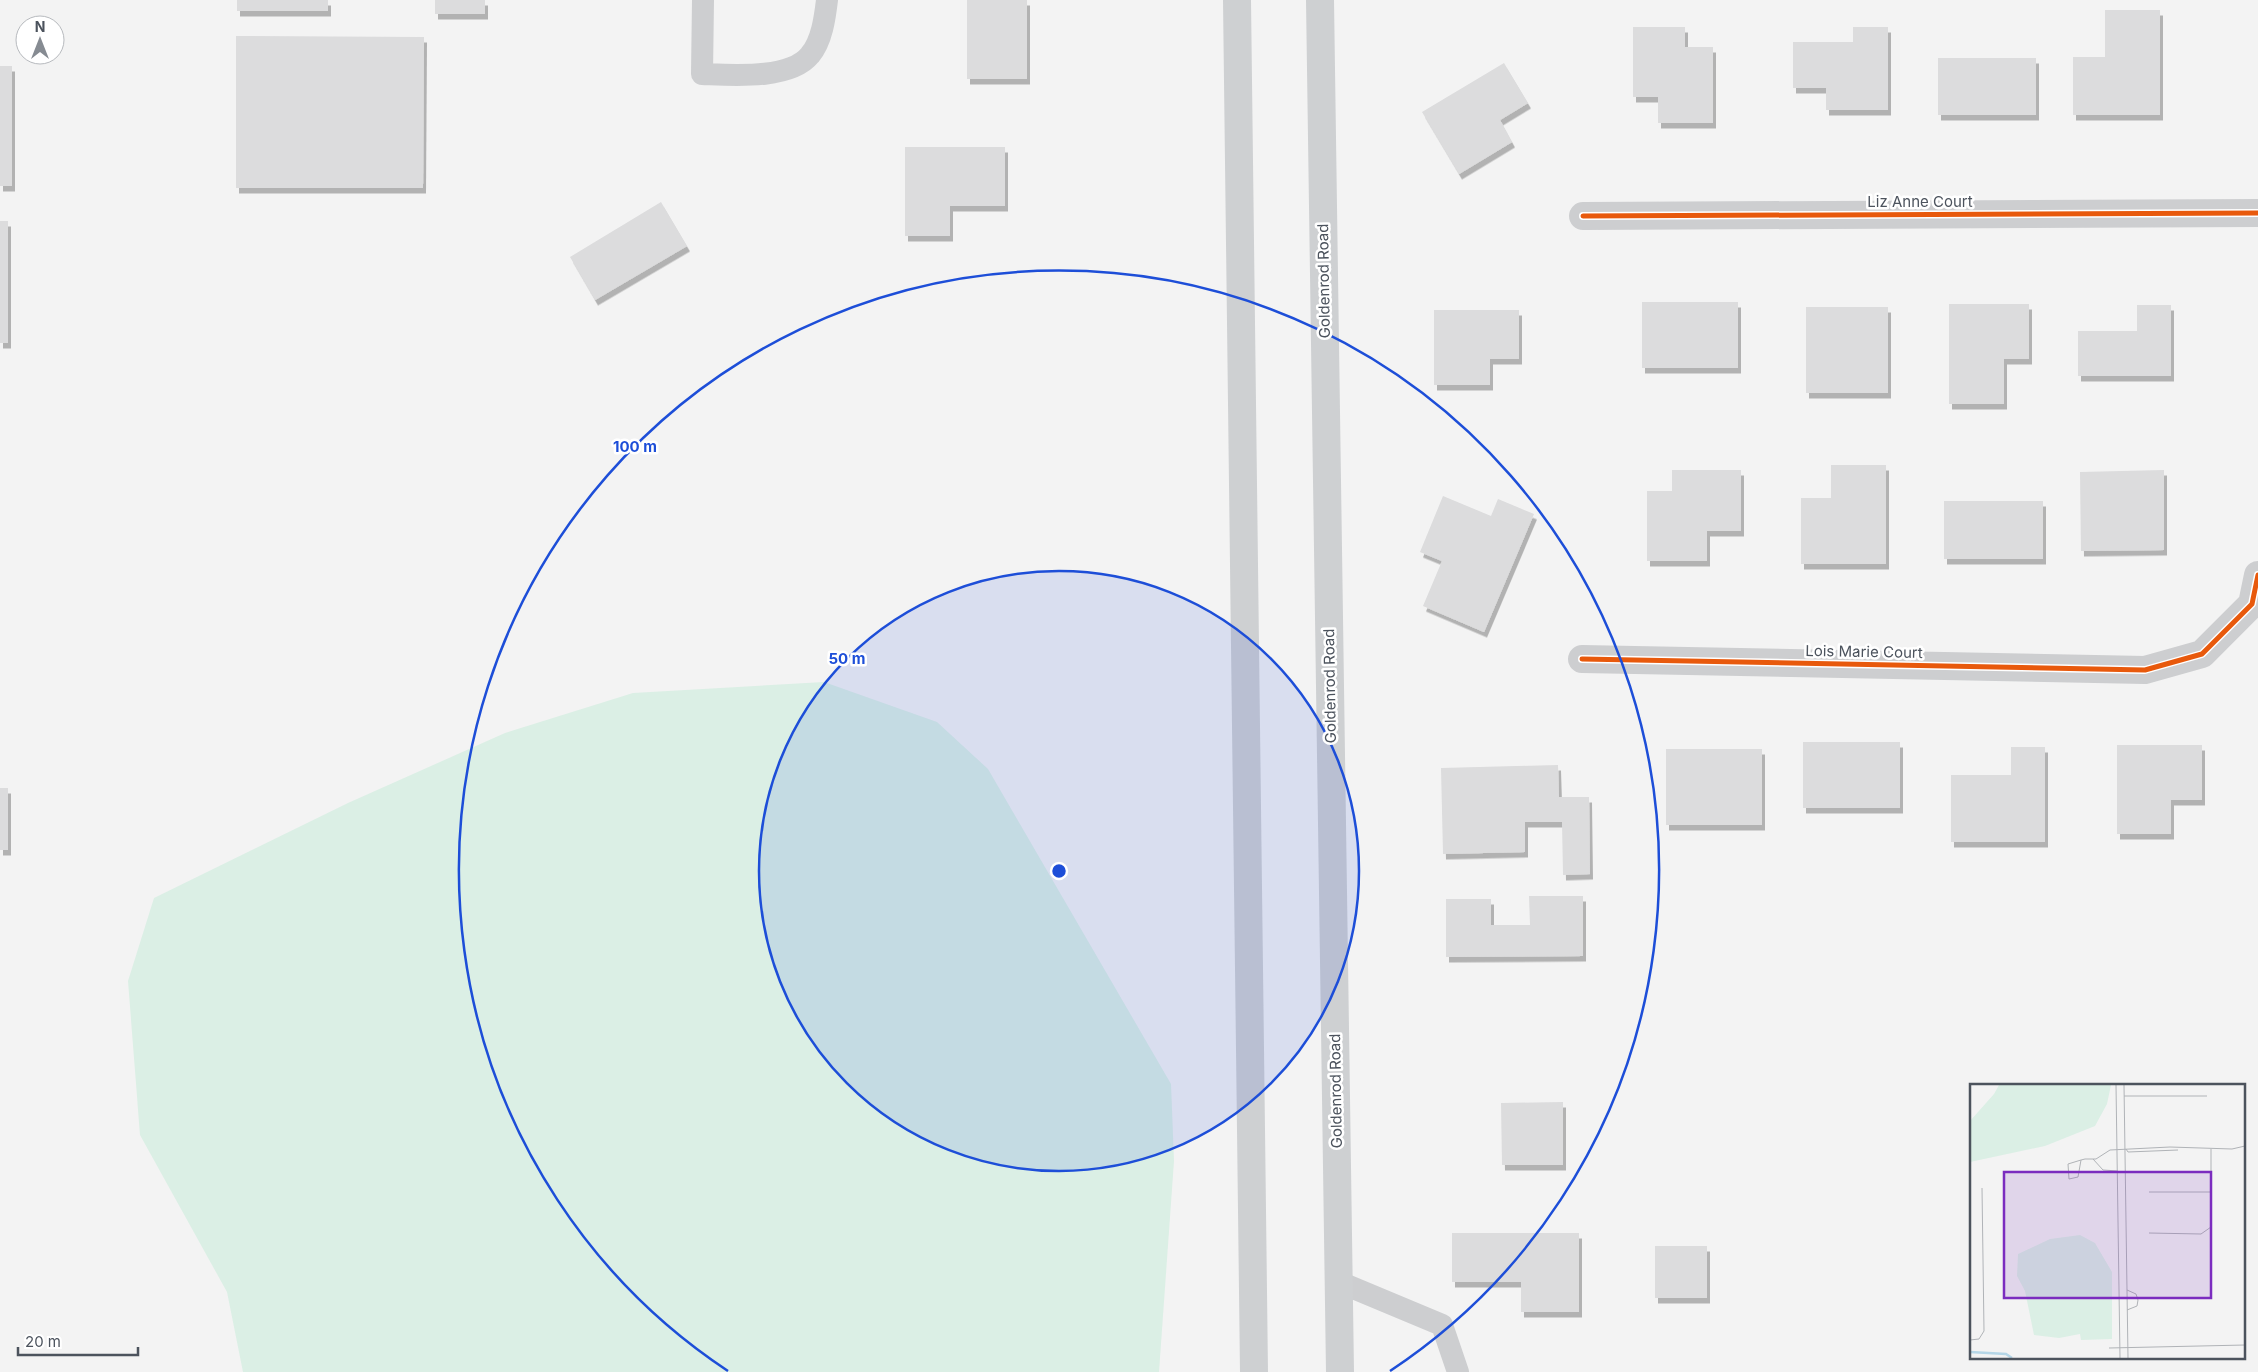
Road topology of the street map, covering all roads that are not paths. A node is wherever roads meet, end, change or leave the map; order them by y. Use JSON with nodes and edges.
{"nodes":[{"id":1,"x":703,"y":0,"type":"edge"},
{"id":2,"x":826,"y":0,"type":"edge"},
{"id":3,"x":1237,"y":0,"type":"edge"},
{"id":4,"x":1320,"y":0,"type":"edge"},
{"id":5,"x":2258,"y":213,"type":"edge"},
{"id":6,"x":1583,"y":216,"type":"dead end"},
{"id":7,"x":2258,"y":575,"type":"edge"},
{"id":8,"x":1582,"y":659,"type":"dead end"},
{"id":9,"x":1339,"y":1282,"type":"junction"},
{"id":10,"x":1254,"y":1372,"type":"edge"},
{"id":11,"x":1340,"y":1372,"type":"edge"},
{"id":12,"x":1458,"y":1372,"type":"edge"}],
"edges":[{"from":1,"to":2,"type":"lane"},
{"from":3,"to":10,"type":"main road"},
{"from":4,"to":9,"type":"main road","name":"Goldenrod Road"},
{"from":5,"to":6,"type":"street","name":"Liz Anne Court"},
{"from":7,"to":8,"type":"street","name":"Lois Marie Court"},
{"from":9,"to":11,"type":"main road","name":"Goldenrod Road"},
{"from":9,"to":12,"type":"lane"}]}
